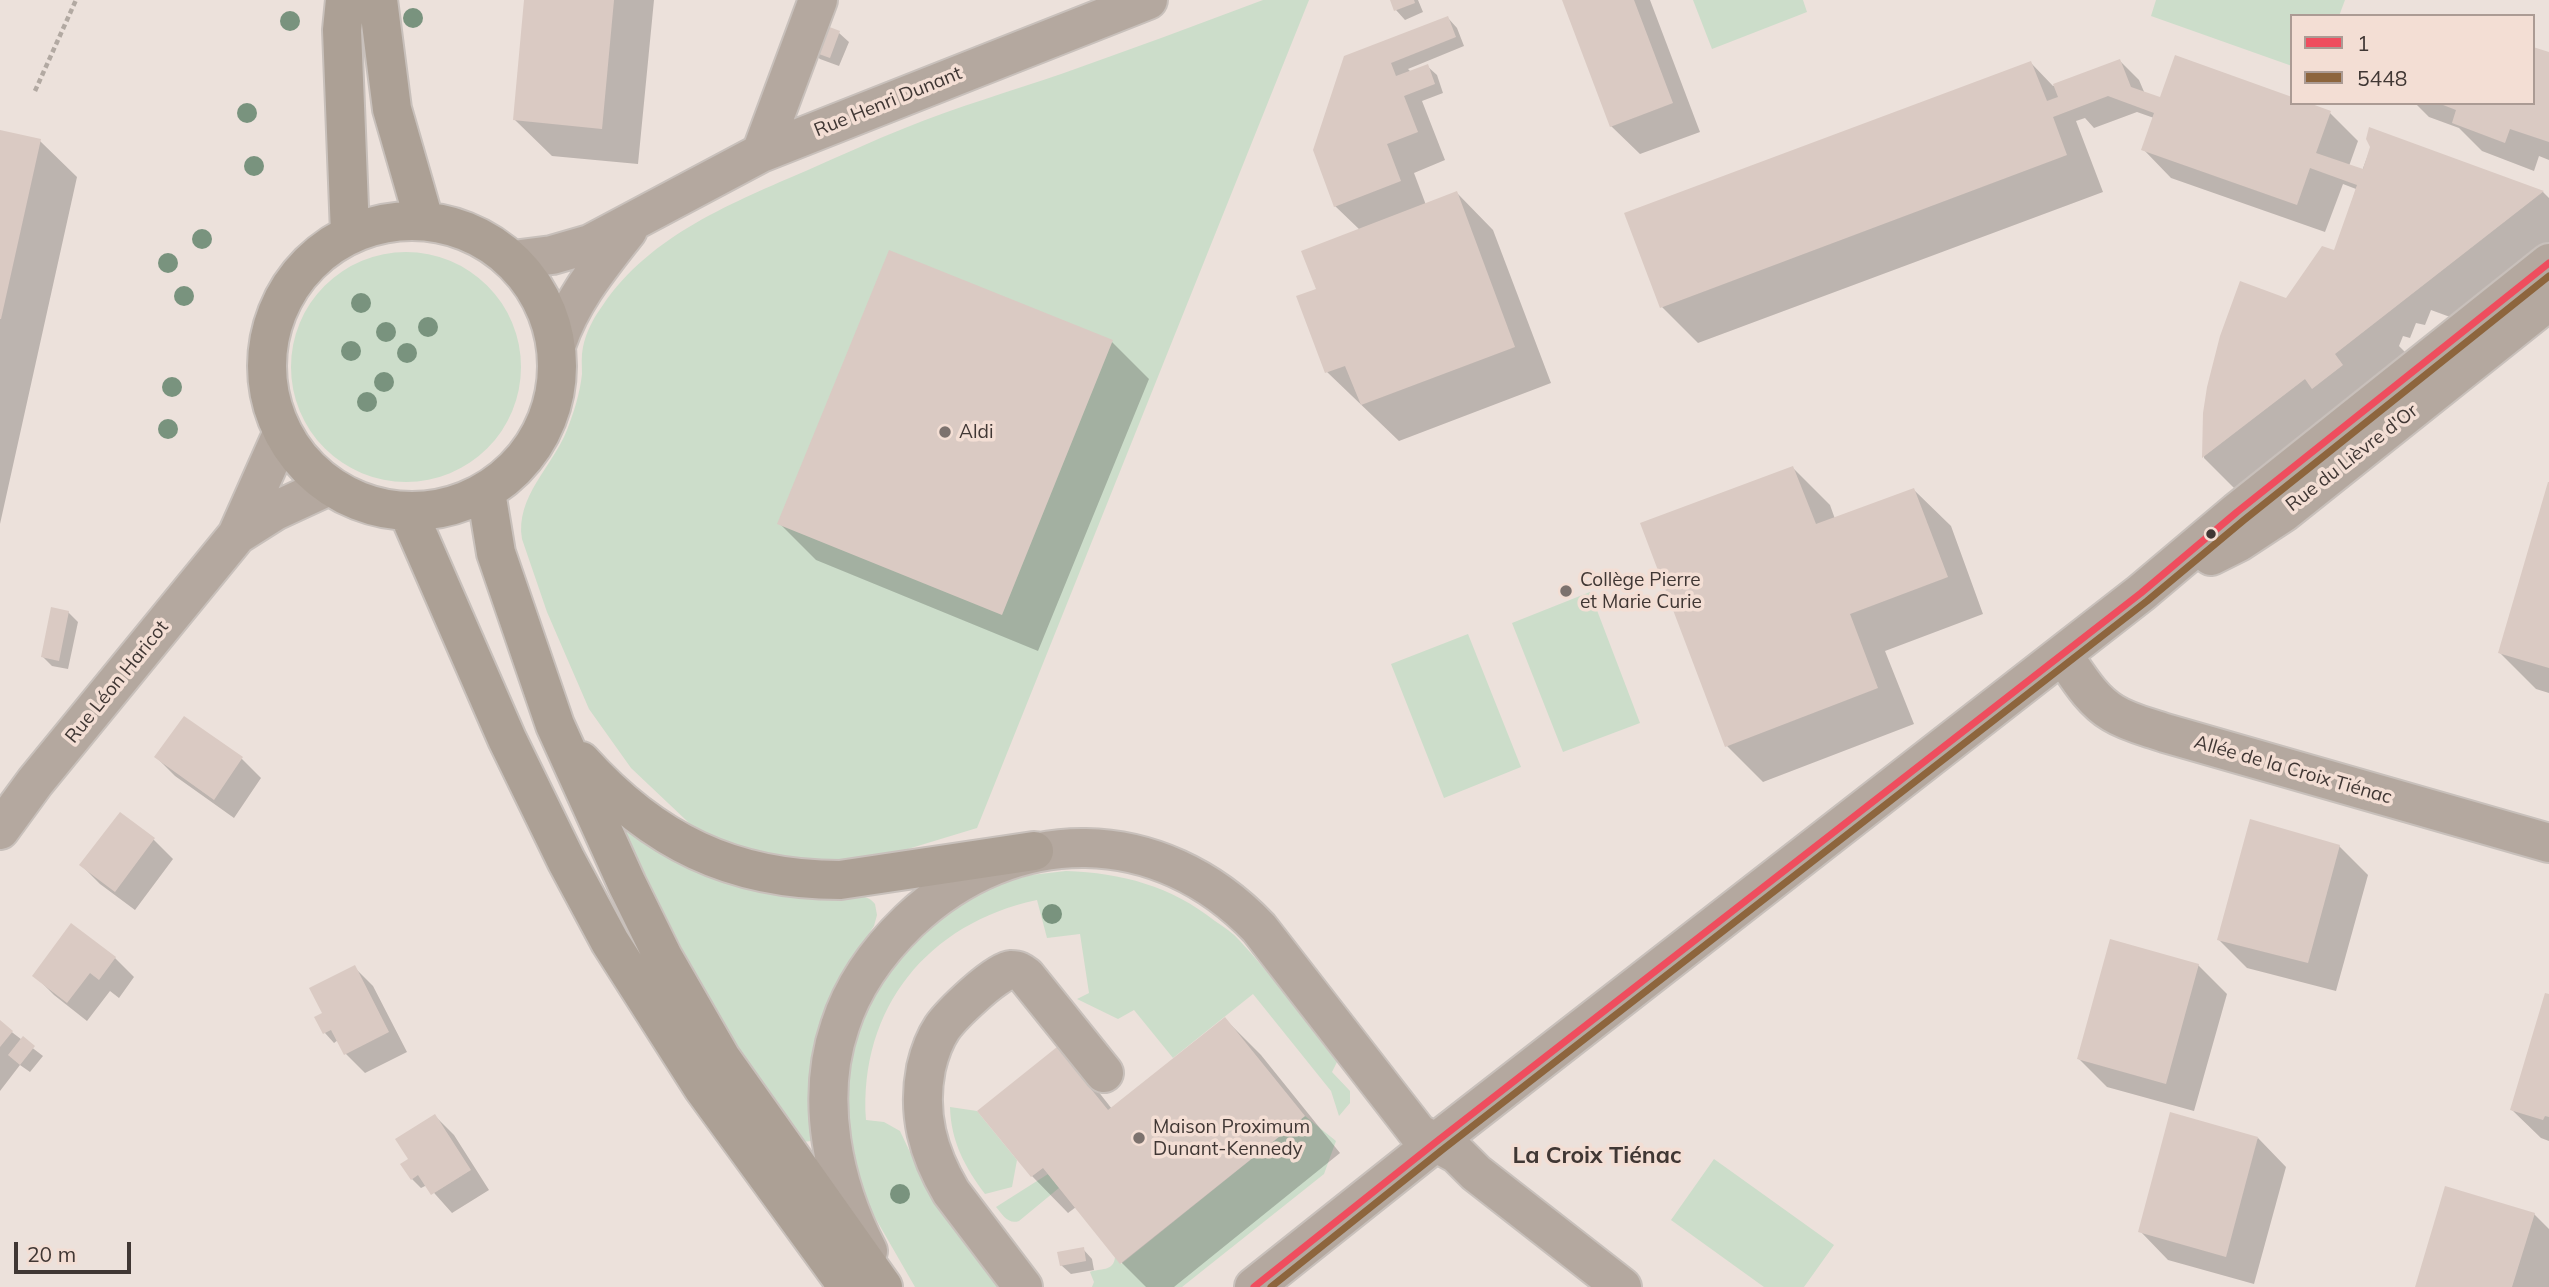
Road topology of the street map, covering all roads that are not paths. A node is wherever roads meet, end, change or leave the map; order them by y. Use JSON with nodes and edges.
{"nodes":[{"id":1,"x":345,"y":0,"type":"edge"},
{"id":2,"x":378,"y":0,"type":"edge"},
{"id":3,"x":818,"y":0,"type":"edge"},
{"id":4,"x":1148,"y":0,"type":"edge"},
{"id":5,"x":761,"y":153,"type":"junction"},
{"id":6,"x":424,"y":220,"type":"junction"},
{"id":7,"x":636,"y":220,"type":"junction"},
{"id":8,"x":350,"y":233,"type":"junction"},
{"id":9,"x":513,"y":260,"type":"junction"},
{"id":10,"x":2549,"y":263,"type":"edge"},
{"id":11,"x":2549,"y":301,"type":"edge"},
{"id":12,"x":557,"y":343,"type":"junction"},
{"id":13,"x":282,"y":434,"type":"junction"},
{"id":14,"x":329,"y":486,"type":"junction"},
{"id":15,"x":486,"y":492,"type":"junction"},
{"id":16,"x":408,"y":512,"type":"junction"},
{"id":17,"x":237,"y":535,"type":"junction"},
{"id":18,"x":2141,"y":593,"type":"junction"},
{"id":19,"x":2063,"y":655,"type":"junction"},
{"id":20,"x":555,"y":725,"type":"junction"},
{"id":21,"x":0,"y":830,"type":"edge"},
{"id":22,"x":2549,"y":843,"type":"edge"},
{"id":23,"x":1034,"y":851,"type":"junction"},
{"id":24,"x":1104,"y":1073,"type":"dead end"},
{"id":25,"x":1436,"y":1142,"type":"junction"},
{"id":26,"x":848,"y":1287,"type":"edge"},
{"id":27,"x":885,"y":1287,"type":"edge"},
{"id":28,"x":1023,"y":1287,"type":"edge"},
{"id":29,"x":1255,"y":1287,"type":"edge"},
{"id":30,"x":1622,"y":1287,"type":"edge"}],
"edges":[{"from":1,"to":8,"type":"main road"},
{"from":2,"to":6,"type":"main road"},
{"from":3,"to":5,"type":"street"},
{"from":4,"to":5,"type":"street","name":"Rue Henri Dunant"},
{"from":5,"to":7,"type":"street","name":"Rue Henri Dunant"},
{"from":6,"to":8,"type":"main road"},
{"from":6,"to":9,"type":"main road"},
{"from":7,"to":9,"type":"street","name":"Rue Henri Dunant"},
{"from":7,"to":12,"type":"street"},
{"from":8,"to":13,"type":"main road"},
{"from":9,"to":12,"type":"main road"},
{"from":10,"to":18,"type":"street","name":"Rue du Lièvre d'Or"},
{"from":11,"to":18,"type":"street","name":"Rue du Lièvre d'Or"},
{"from":12,"to":15,"type":"main road"},
{"from":13,"to":14,"type":"main road"},
{"from":13,"to":17,"type":"street","name":"Rue Léon Haricot"},
{"from":14,"to":16,"type":"main road"},
{"from":14,"to":17,"type":"street","name":"Rue Léon Haricot"},
{"from":15,"to":16,"type":"main road"},
{"from":15,"to":20,"type":"main road"},
{"from":16,"to":26,"type":"main road"},
{"from":17,"to":21,"type":"street","name":"Rue Léon Haricot"},
{"from":18,"to":19,"type":"street","name":"Rue du Lièvre d'Or"},
{"from":19,"to":22,"type":"street","name":"Allée de la Croix Tiénac"},
{"from":19,"to":25,"type":"street","name":"Rue du Lièvre d'Or"},
{"from":20,"to":23,"type":"main road"},
{"from":20,"to":27,"type":"main road"},
{"from":23,"to":25,"type":"street"},
{"from":23,"to":27,"type":"street"},
{"from":24,"to":28,"type":"street"},
{"from":25,"to":29,"type":"street","name":"Rue du Lièvre d'Or"},
{"from":25,"to":30,"type":"street"}]}
